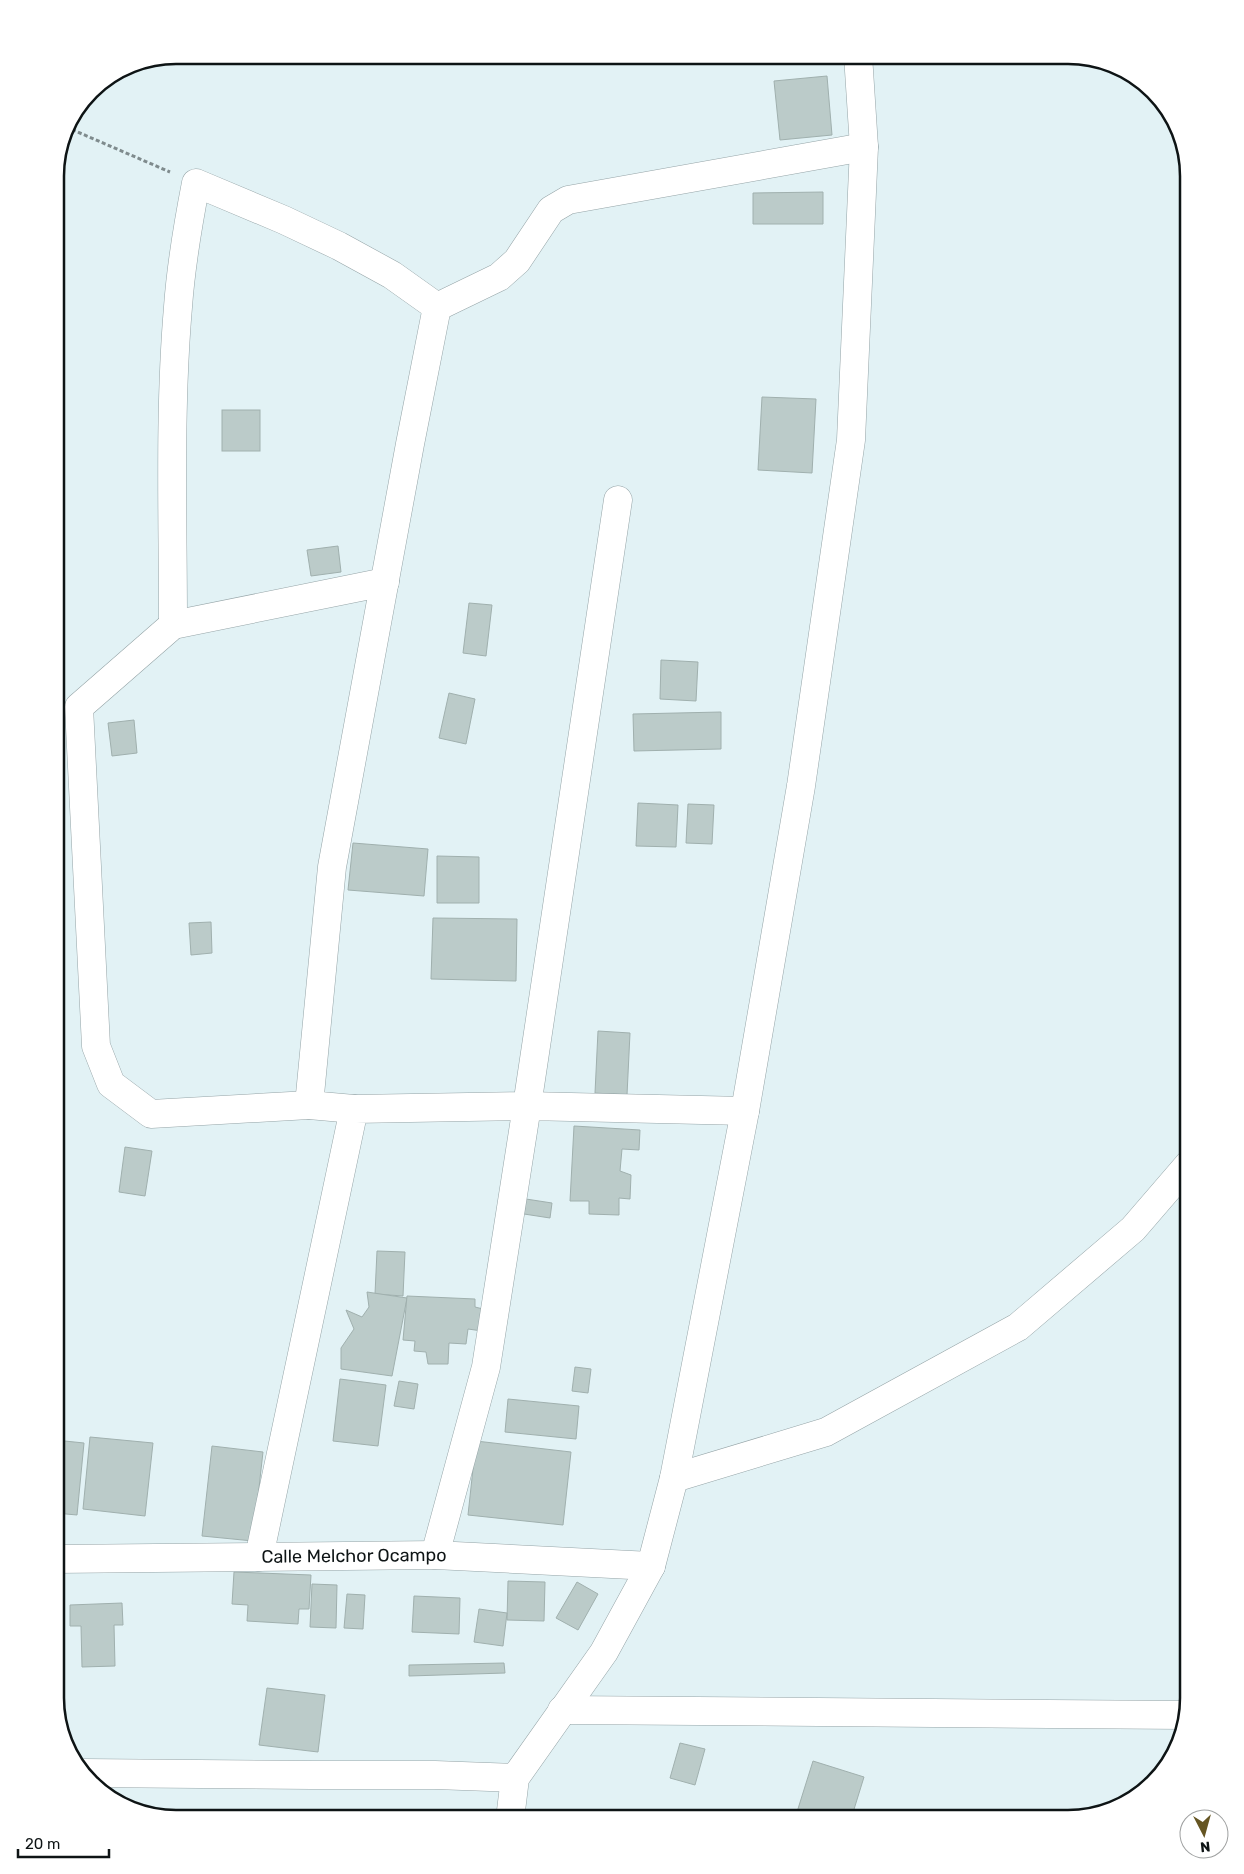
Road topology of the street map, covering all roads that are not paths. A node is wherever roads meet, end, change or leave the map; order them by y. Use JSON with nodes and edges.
{"nodes":[{"id":1,"x":859,"y":64,"type":"edge"},
{"id":2,"x":864,"y":147,"type":"junction"},
{"id":3,"x":437,"y":307,"type":"junction"},
{"id":4,"x":618,"y":500,"type":"dead end"},
{"id":5,"x":385,"y":582,"type":"junction"},
{"id":6,"x":174,"y":625,"type":"junction"},
{"id":7,"x":309,"y":1105,"type":"junction"},
{"id":8,"x":528,"y":1106,"type":"junction"},
{"id":9,"x":354,"y":1109,"type":"junction"},
{"id":10,"x":745,"y":1111,"type":"junction"},
{"id":11,"x":1180,"y":1175,"type":"edge"},
{"id":12,"x":674,"y":1478,"type":"junction"},
{"id":13,"x":435,"y":1555,"type":"junction"},
{"id":14,"x":259,"y":1557,"type":"junction"},
{"id":15,"x":64,"y":1559,"type":"edge"},
{"id":16,"x":651,"y":1566,"type":"junction"},
{"id":17,"x":562,"y":1710,"type":"junction"},
{"id":18,"x":1179,"y":1715,"type":"edge"},
{"id":19,"x":91,"y":1772,"type":"edge"},
{"id":20,"x":515,"y":1778,"type":"junction"},
{"id":21,"x":511,"y":1810,"type":"edge"}],
"edges":[{"from":1,"to":2,"type":"street"},
{"from":2,"to":3,"type":"street"},
{"from":2,"to":10,"type":"street"},
{"from":3,"to":5,"type":"street"},
{"from":3,"to":6,"type":"street"},
{"from":4,"to":8,"type":"street"},
{"from":5,"to":6,"type":"street"},
{"from":5,"to":7,"type":"street"},
{"from":6,"to":7,"type":"street"},
{"from":7,"to":9,"type":"street"},
{"from":8,"to":9,"type":"street"},
{"from":8,"to":10,"type":"street"},
{"from":8,"to":13,"type":"street"},
{"from":9,"to":14,"type":"street"},
{"from":10,"to":12,"type":"street"},
{"from":11,"to":12,"type":"street"},
{"from":12,"to":16,"type":"street"},
{"from":13,"to":14,"type":"street","name":"Calle Melchor Ocampo"},
{"from":13,"to":16,"type":"street","name":"Calle Melchor Ocampo"},
{"from":14,"to":15,"type":"street","name":"Calle Melchor Ocampo"},
{"from":16,"to":17,"type":"street"},
{"from":17,"to":18,"type":"street"},
{"from":17,"to":20,"type":"street"},
{"from":19,"to":20,"type":"street"},
{"from":20,"to":21,"type":"street"}]}
